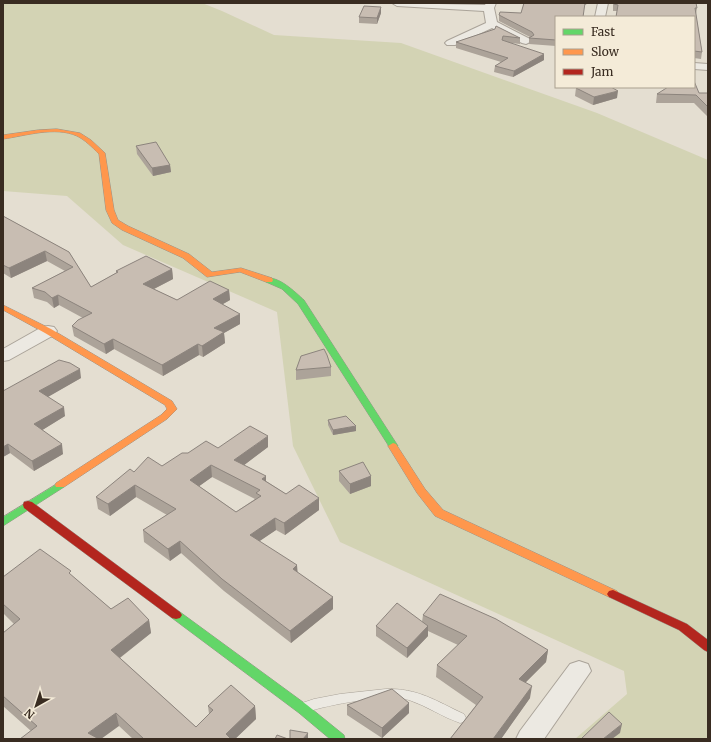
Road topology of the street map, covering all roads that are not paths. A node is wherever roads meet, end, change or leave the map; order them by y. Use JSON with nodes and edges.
{"nodes":[{"id":1,"x":397,"y":3,"type":"edge"},
{"id":2,"x":603,"y":3,"type":"edge"},
{"id":3,"x":490,"y":6,"type":"edge"},
{"id":4,"x":600,"y":16,"type":"edge"},
{"id":5,"x":492,"y":24,"type":"junction"},
{"id":6,"x":526,"y":40,"type":"dead end"},
{"id":7,"x":451,"y":43,"type":"dead end"},
{"id":8,"x":695,"y":66,"type":"edge"},
{"id":9,"x":708,"y":67,"type":"edge"},
{"id":10,"x":3,"y":137,"type":"edge"},
{"id":11,"x":3,"y":307,"type":"edge"},
{"id":12,"x":48,"y":331,"type":"junction"},
{"id":13,"x":3,"y":356,"type":"edge"},
{"id":14,"x":28,"y":505,"type":"junction"},
{"id":15,"x":3,"y":522,"type":"edge"},
{"id":16,"x":708,"y":647,"type":"edge"},
{"id":17,"x":579,"y":671,"type":"dead end"},
{"id":18,"x":303,"y":709,"type":"junction"},
{"id":19,"x":460,"y":718,"type":"dead end"},
{"id":20,"x":339,"y":739,"type":"edge"},
{"id":21,"x":529,"y":739,"type":"edge"}],
"edges":[{"from":1,"to":3,"type":"street"},
{"from":2,"to":4,"type":"street"},
{"from":3,"to":5,"type":"street"},
{"from":5,"to":6,"type":"street"},
{"from":5,"to":7,"type":"street"},
{"from":8,"to":9,"type":"street"},
{"from":10,"to":16,"type":"street"},
{"from":11,"to":12,"type":"street"},
{"from":12,"to":13,"type":"street"},
{"from":12,"to":14,"type":"street"},
{"from":14,"to":15,"type":"street"},
{"from":14,"to":18,"type":"street"},
{"from":17,"to":21,"type":"street"},
{"from":18,"to":19,"type":"lane"},
{"from":18,"to":20,"type":"street"}]}
